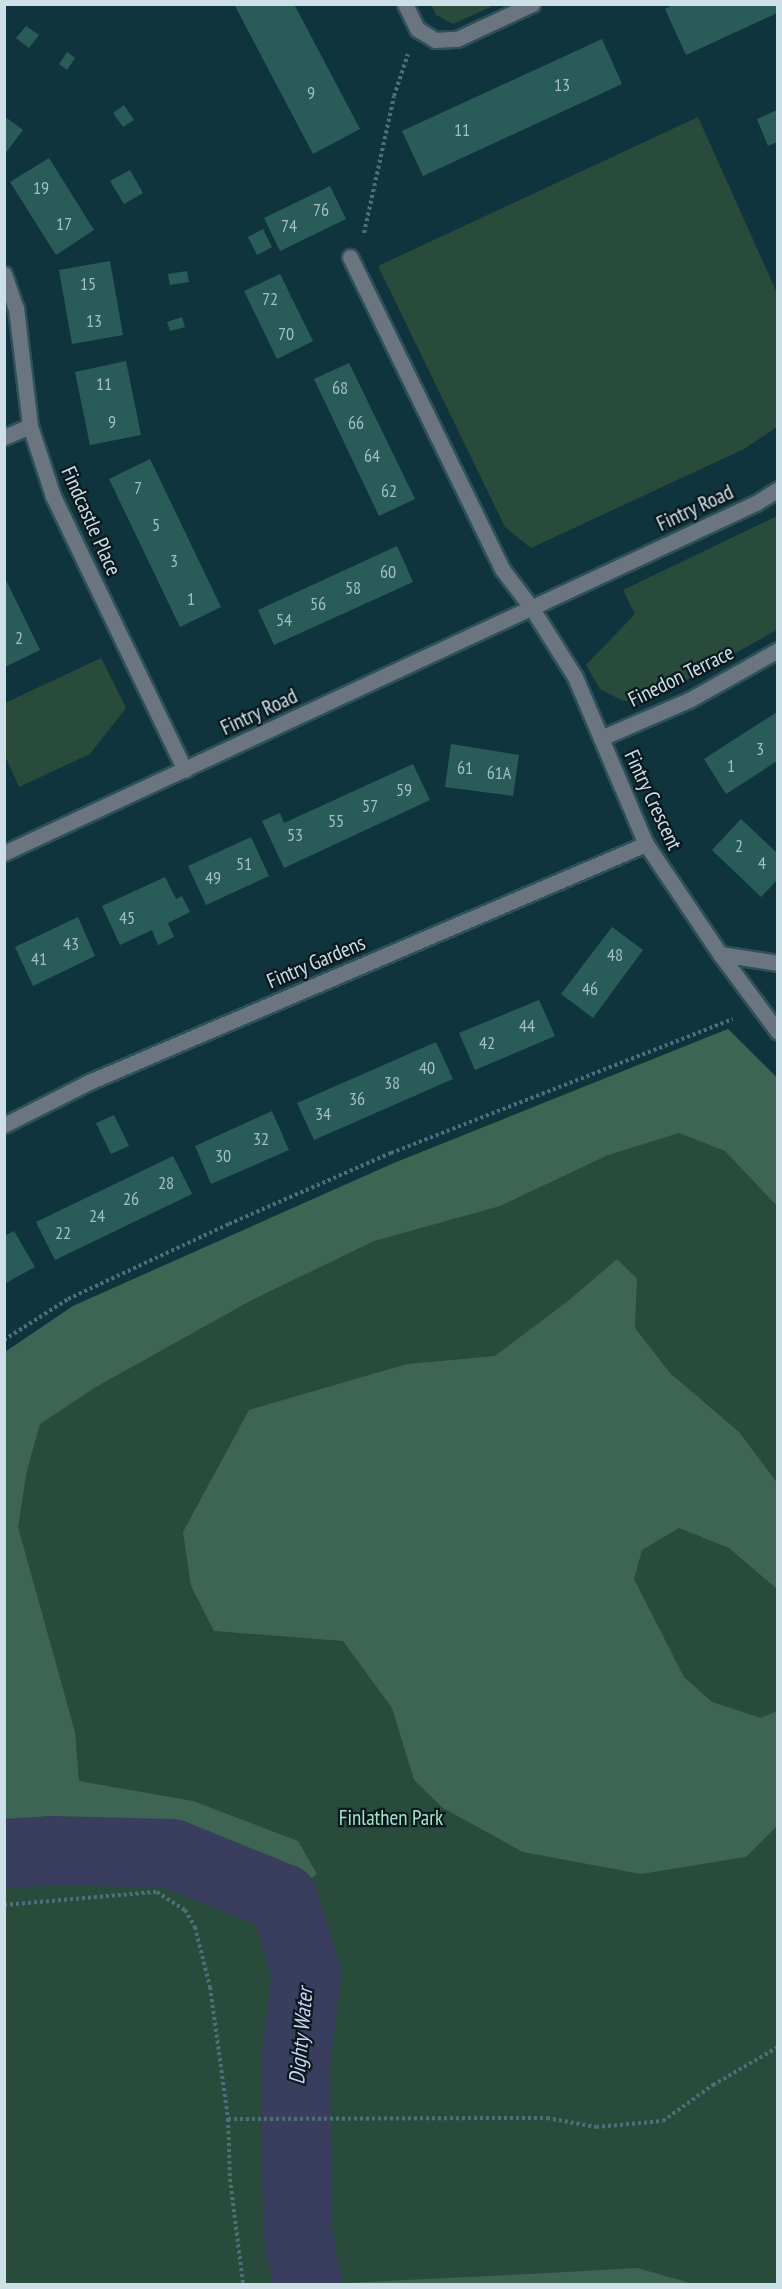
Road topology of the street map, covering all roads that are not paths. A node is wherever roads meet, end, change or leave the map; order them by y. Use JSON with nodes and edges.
{"nodes":[{"id":1,"x":405,"y":4,"type":"edge"},
{"id":2,"x":532,"y":4,"type":"edge"},
{"id":3,"x":350,"y":257,"type":"road end"},
{"id":4,"x":4,"y":274,"type":"edge"},
{"id":5,"x":30,"y":426,"type":"junction"},
{"id":6,"x":4,"y":437,"type":"edge"},
{"id":7,"x":777,"y":489,"type":"edge"},
{"id":8,"x":531,"y":607,"type":"junction"},
{"id":9,"x":777,"y":650,"type":"edge"},
{"id":10,"x":601,"y":738,"type":"junction"},
{"id":11,"x":186,"y":770,"type":"junction"},
{"id":12,"x":646,"y":843,"type":"junction"},
{"id":13,"x":4,"y":853,"type":"edge"},
{"id":14,"x":720,"y":954,"type":"junction"},
{"id":15,"x":777,"y":963,"type":"edge"},
{"id":16,"x":777,"y":1032,"type":"edge"},
{"id":17,"x":4,"y":1125,"type":"edge"}],
"edges":[{"from":1,"to":2,"type":"street"},
{"from":3,"to":8,"type":"street"},
{"from":4,"to":5,"type":"street","name":"Findcastle Place"},
{"from":5,"to":6,"type":"street"},
{"from":5,"to":11,"type":"street","name":"Findcastle Place"},
{"from":7,"to":8,"type":"street","name":"Fintry Road"},
{"from":8,"to":10,"type":"street","name":"Fintry Crescent"},
{"from":8,"to":11,"type":"street","name":"Fintry Road"},
{"from":9,"to":10,"type":"street","name":"Finedon Terrace"},
{"from":10,"to":12,"type":"street","name":"Fintry Crescent"},
{"from":11,"to":13,"type":"street","name":"Fintry Road"},
{"from":12,"to":14,"type":"street","name":"Fintry Crescent"},
{"from":12,"to":17,"type":"street","name":"Fintry Gardens"},
{"from":14,"to":15,"type":"street"},
{"from":14,"to":16,"type":"street","name":"Fintry Crescent"}]}
